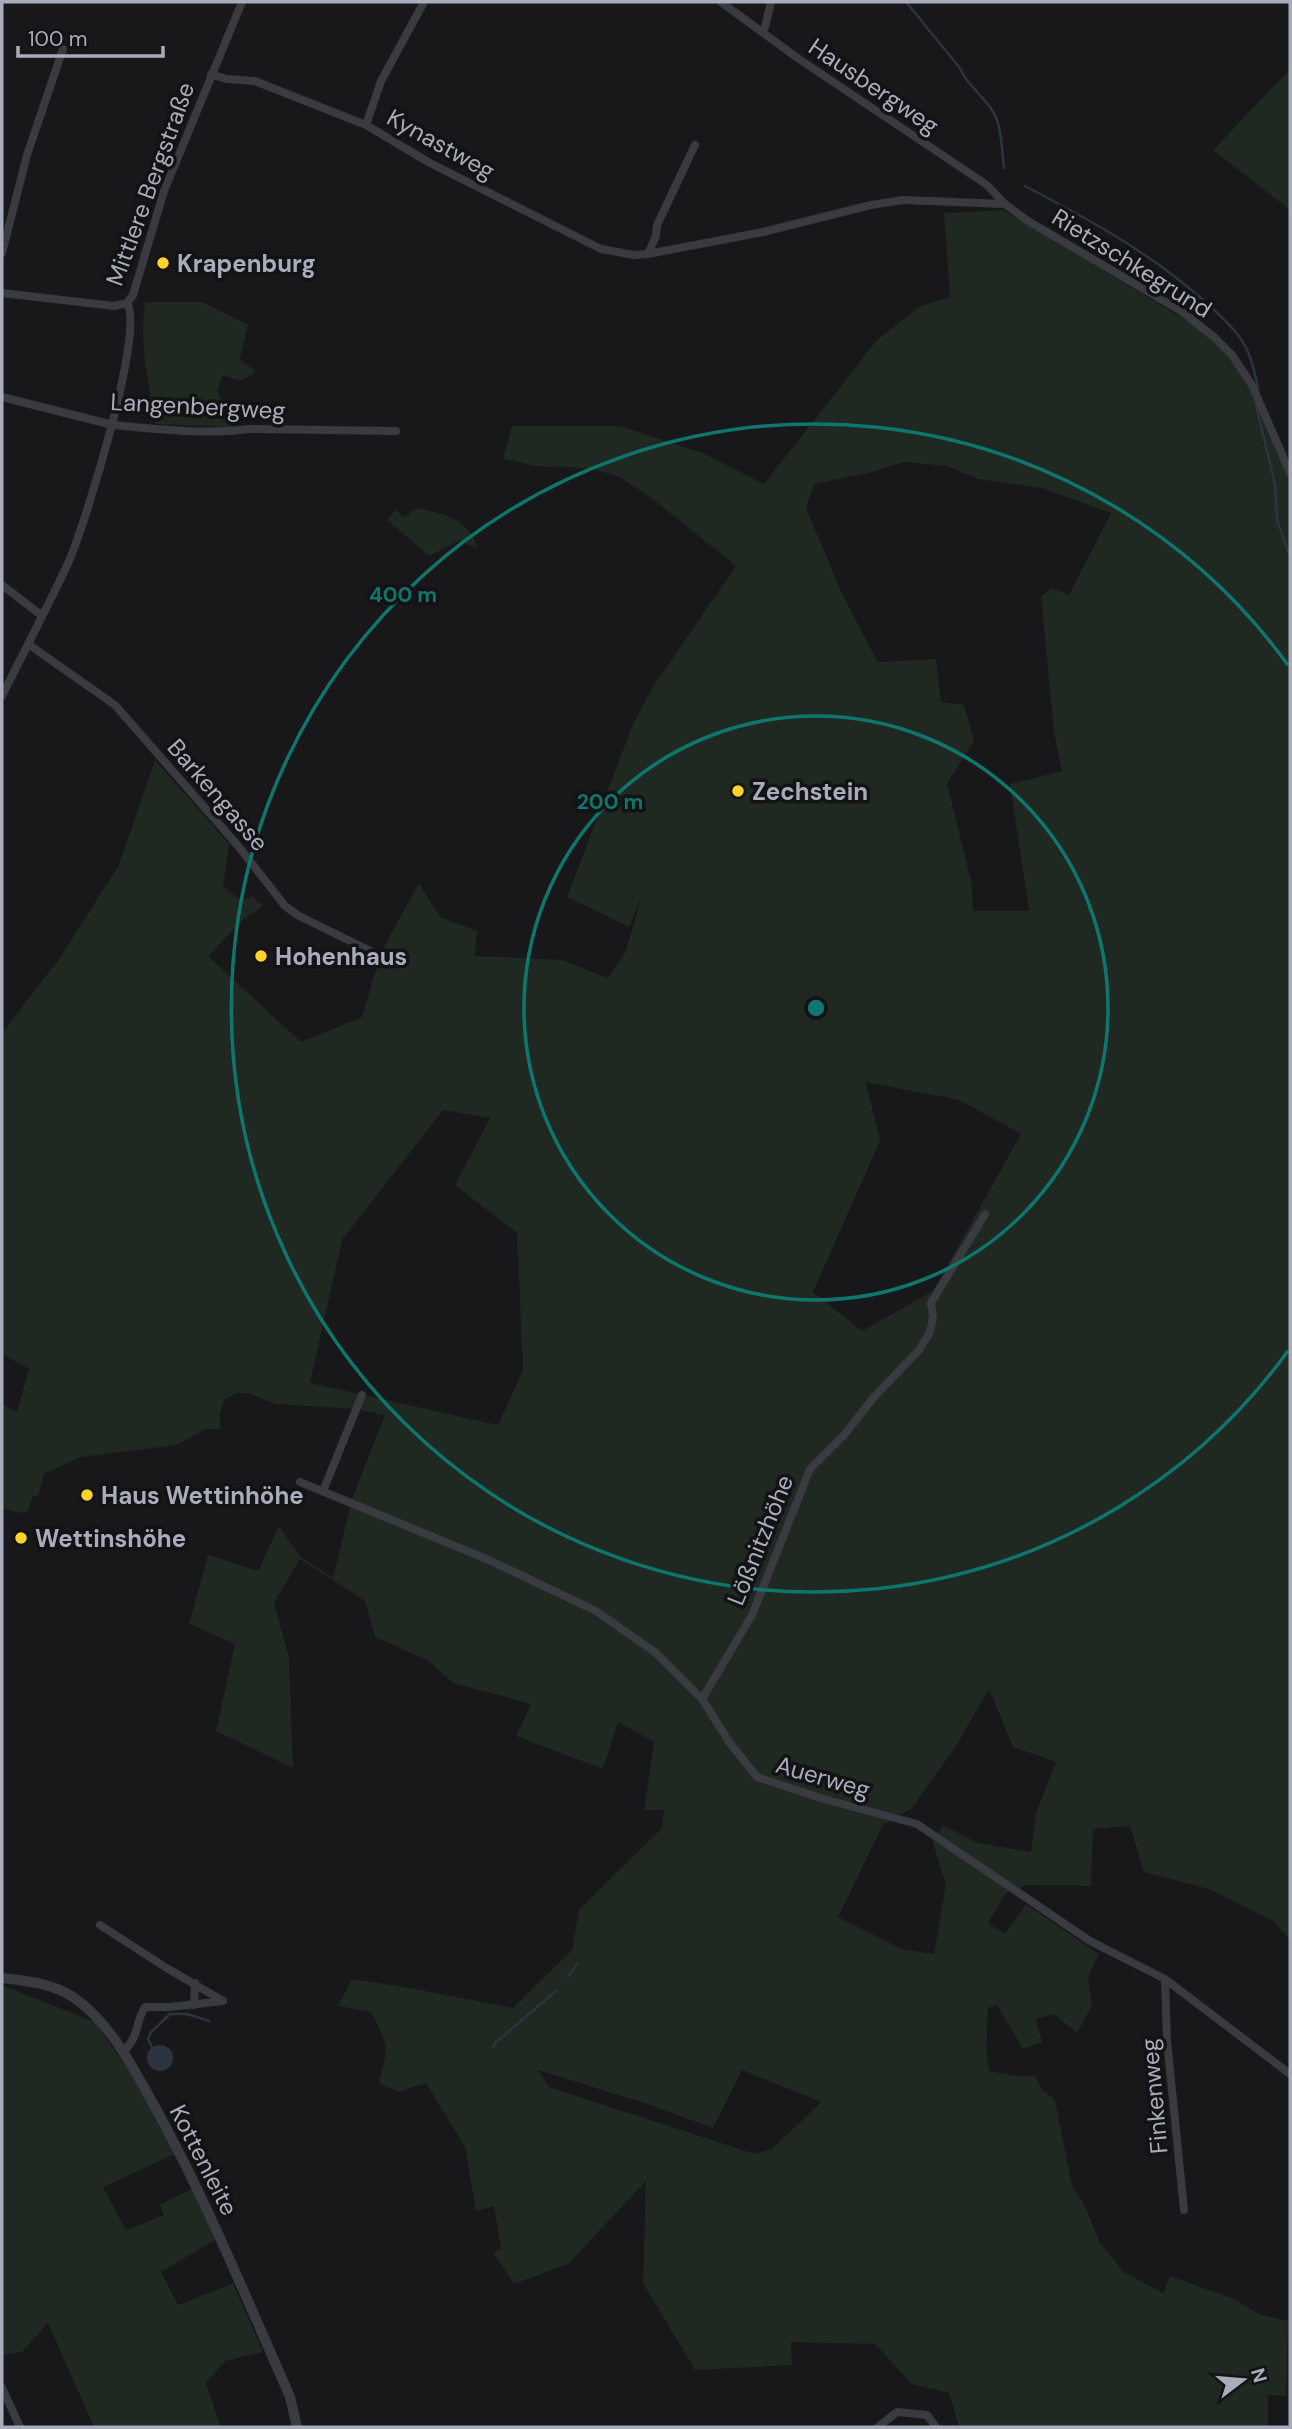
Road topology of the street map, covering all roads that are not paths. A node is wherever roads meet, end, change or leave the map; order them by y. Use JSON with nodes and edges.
{"nodes":[{"id":1,"x":242,"y":2,"type":"edge"},
{"id":2,"x":424,"y":2,"type":"edge"},
{"id":3,"x":720,"y":2,"type":"edge"},
{"id":4,"x":771,"y":2,"type":"edge"},
{"id":5,"x":762,"y":31,"type":"junction"},
{"id":6,"x":63,"y":49,"type":"dead end"},
{"id":7,"x":211,"y":74,"type":"junction"},
{"id":8,"x":366,"y":125,"type":"junction"},
{"id":9,"x":695,"y":145,"type":"dead end"},
{"id":10,"x":1005,"y":204,"type":"junction"},
{"id":11,"x":2,"y":253,"type":"edge"},
{"id":12,"x":648,"y":254,"type":"junction"},
{"id":13,"x":2,"y":293,"type":"edge"},
{"id":14,"x":127,"y":303,"type":"junction"},
{"id":15,"x":2,"y":397,"type":"edge"},
{"id":16,"x":113,"y":425,"type":"junction"},
{"id":17,"x":396,"y":431,"type":"dead end"},
{"id":18,"x":1290,"y":473,"type":"edge"},
{"id":19,"x":2,"y":585,"type":"edge"},
{"id":20,"x":41,"y":615,"type":"junction"},
{"id":21,"x":27,"y":644,"type":"junction"},
{"id":22,"x":2,"y":696,"type":"edge"},
{"id":23,"x":387,"y":959,"type":"dead end"},
{"id":24,"x":985,"y":1214,"type":"dead end"},
{"id":25,"x":362,"y":1395,"type":"dead end"},
{"id":26,"x":300,"y":1482,"type":"dead end"},
{"id":27,"x":323,"y":1491,"type":"junction"},
{"id":28,"x":702,"y":1699,"type":"junction"},
{"id":29,"x":100,"y":1925,"type":"dead end"},
{"id":30,"x":2,"y":1978,"type":"edge"},
{"id":31,"x":1165,"y":1979,"type":"junction"},
{"id":32,"x":195,"y":1983,"type":"junction"},
{"id":33,"x":194,"y":2005,"type":"junction"},
{"id":34,"x":124,"y":2052,"type":"junction"},
{"id":35,"x":1290,"y":2074,"type":"edge"},
{"id":36,"x":1184,"y":2210,"type":"dead end"},
{"id":37,"x":2,"y":2388,"type":"edge"},
{"id":38,"x":20,"y":2427,"type":"edge"},
{"id":39,"x":297,"y":2427,"type":"edge"},
{"id":40,"x":878,"y":2427,"type":"edge"},
{"id":41,"x":936,"y":2427,"type":"edge"}],
"edges":[{"from":1,"to":7,"type":"street","name":"Mittlere Bergstraße"},
{"from":2,"to":8,"type":"street"},
{"from":3,"to":5,"type":"street","name":"Hausbergweg"},
{"from":4,"to":5,"type":"street"},
{"from":5,"to":10,"type":"street","name":"Hausbergweg"},
{"from":6,"to":11,"type":"street"},
{"from":7,"to":8,"type":"street","name":"Kynastweg"},
{"from":7,"to":14,"type":"street","name":"Mittlere Bergstraße"},
{"from":8,"to":12,"type":"street","name":"Kynastweg"},
{"from":9,"to":12,"type":"street"},
{"from":10,"to":12,"type":"street","name":"Kynastweg"},
{"from":10,"to":18,"type":"street","name":"Rietzschkegrund"},
{"from":13,"to":14,"type":"street"},
{"from":14,"to":16,"type":"street","name":"Mittlere Bergstraße"},
{"from":15,"to":16,"type":"street","name":"Langenbergweg"},
{"from":16,"to":17,"type":"street","name":"Langenbergweg"},
{"from":16,"to":20,"type":"street","name":"Mittlere Bergstraße"},
{"from":19,"to":20,"type":"street"},
{"from":20,"to":21,"type":"street","name":"Mittlere Bergstraße"},
{"from":21,"to":22,"type":"street","name":"Mittlere Bergstraße"},
{"from":21,"to":23,"type":"street","name":"Barkengasse"},
{"from":24,"to":28,"type":"street","name":"Lößnitzhöhe"},
{"from":25,"to":27,"type":"street"},
{"from":26,"to":27,"type":"street","name":"Auerweg"},
{"from":27,"to":28,"type":"street","name":"Auerweg"},
{"from":28,"to":31,"type":"street","name":"Auerweg"},
{"from":29,"to":32,"type":"street"},
{"from":30,"to":34,"type":"street","name":"Kottenleite"},
{"from":31,"to":35,"type":"street","name":"Auerweg"},
{"from":31,"to":36,"type":"street","name":"Finkenweg"},
{"from":32,"to":33,"type":"street"},
{"from":32,"to":33,"type":"street"},
{"from":33,"to":34,"type":"street"},
{"from":34,"to":39,"type":"street","name":"Kottenleite"},
{"from":37,"to":38,"type":"street"},
{"from":40,"to":41,"type":"street"}]}
